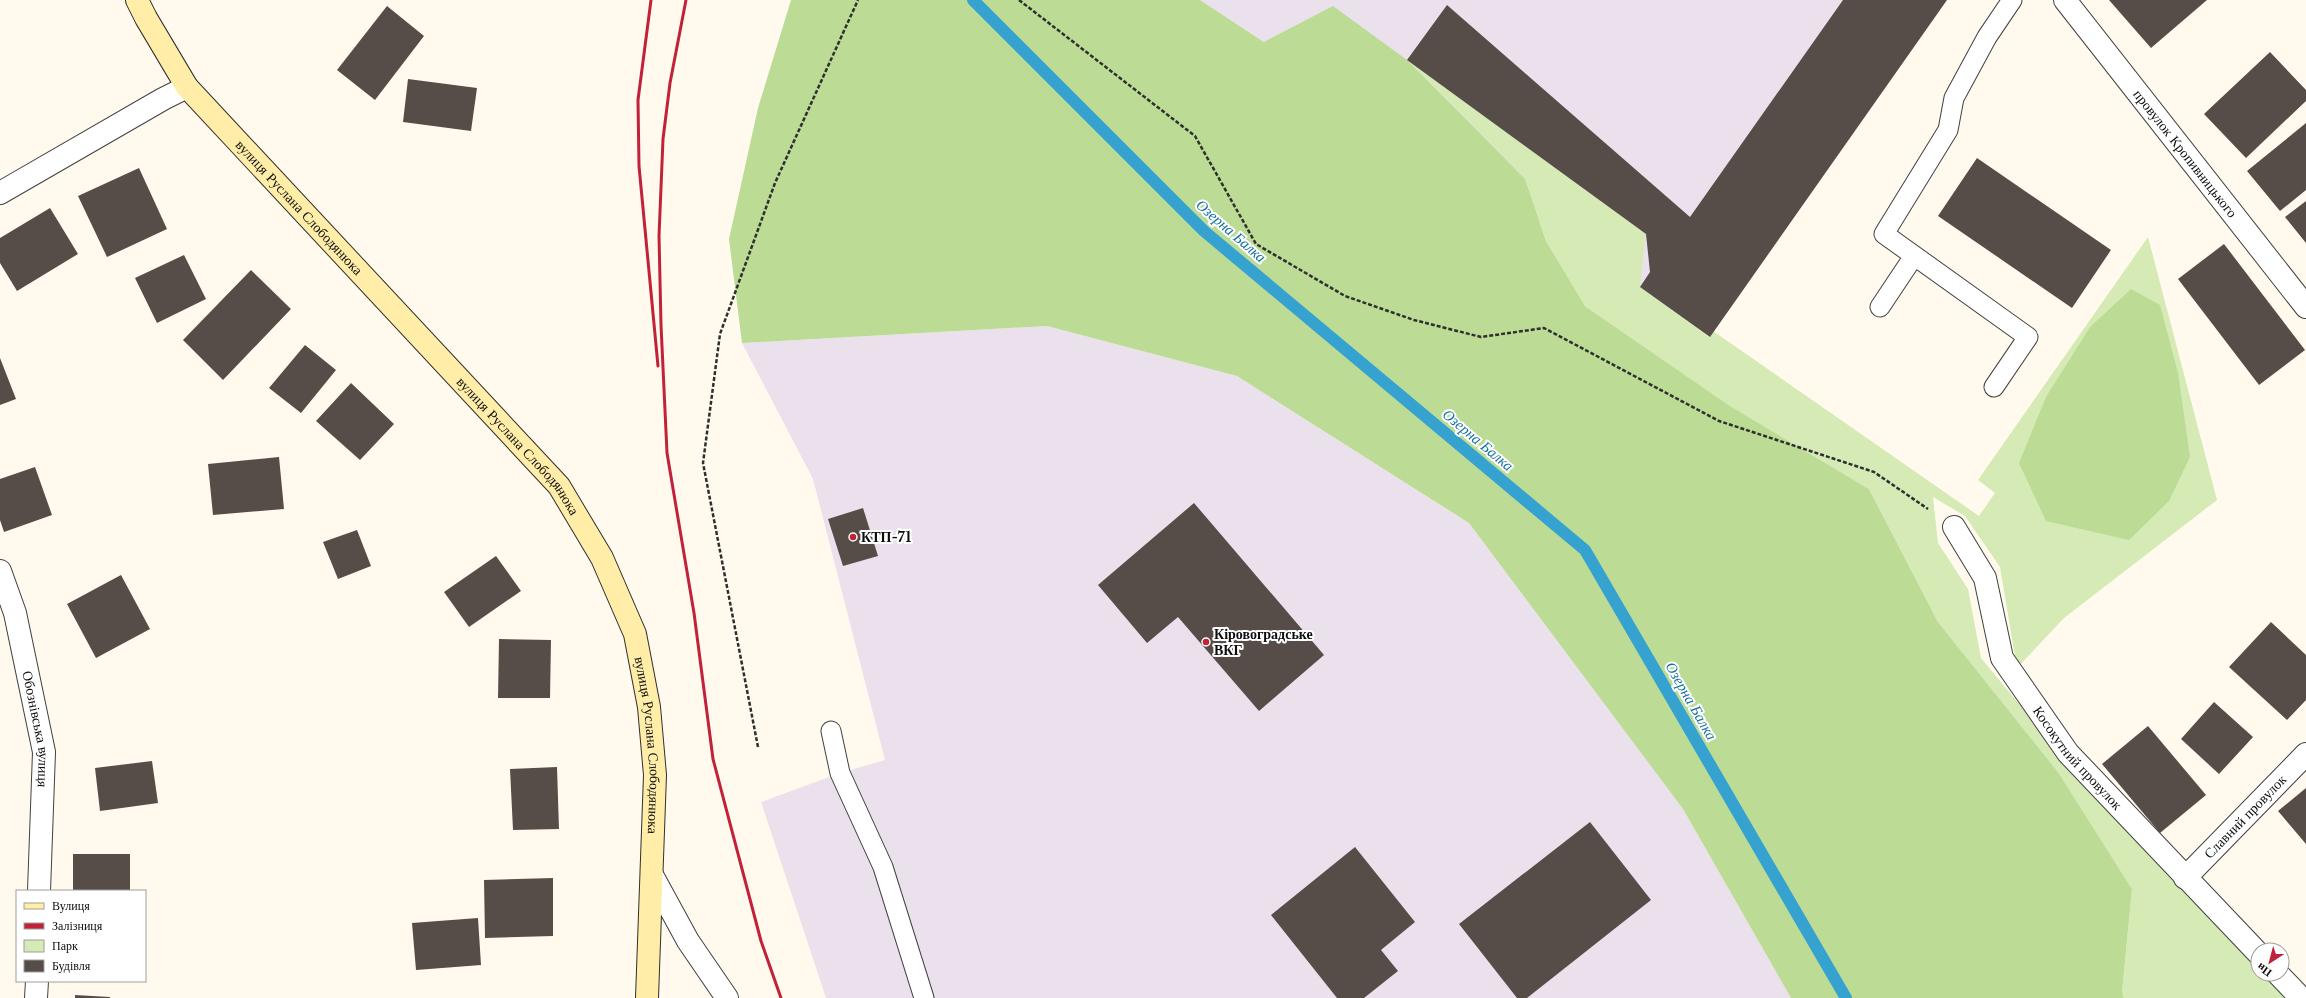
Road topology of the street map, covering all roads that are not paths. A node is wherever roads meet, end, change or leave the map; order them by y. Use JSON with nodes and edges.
{"nodes":[{"id":1,"x":138,"y":0,"type":"edge"},
{"id":2,"x":2012,"y":0,"type":"edge"},
{"id":3,"x":2066,"y":0,"type":"edge"},
{"id":4,"x":187,"y":87,"type":"junction"},
{"id":5,"x":0,"y":193,"type":"edge"},
{"id":6,"x":1914,"y":256,"type":"junction"},
{"id":7,"x":1880,"y":307,"type":"dead end"},
{"id":8,"x":2306,"y":307,"type":"edge"},
{"id":9,"x":1994,"y":387,"type":"dead end"},
{"id":10,"x":1954,"y":527,"type":"road end"},
{"id":11,"x":0,"y":571,"type":"edge"},
{"id":12,"x":831,"y":731,"type":"dead end"},
{"id":13,"x":2306,"y":754,"type":"edge"},
{"id":14,"x":652,"y":875,"type":"junction"},
{"id":15,"x":2185,"y":878,"type":"junction"},
{"id":16,"x":39,"y":890,"type":"edge"},
{"id":17,"x":2250,"y":945,"type":"edge"},
{"id":18,"x":37,"y":982,"type":"edge"},
{"id":19,"x":2286,"y":982,"type":"edge"},
{"id":20,"x":36,"y":998,"type":"edge"},
{"id":21,"x":647,"y":998,"type":"edge"},
{"id":22,"x":727,"y":998,"type":"edge"},
{"id":23,"x":924,"y":998,"type":"edge"},
{"id":24,"x":2302,"y":998,"type":"edge"}],
"edges":[{"from":1,"to":4,"type":"main road","name":"вулиця Руслана Слободянюка"},
{"from":2,"to":6,"type":"lane"},
{"from":3,"to":8,"type":"street","name":"провулок Кропивницького"},
{"from":4,"to":5,"type":"street"},
{"from":4,"to":14,"type":"main road","name":"вулиця Руслана Слободянюка"},
{"from":6,"to":7,"type":"lane"},
{"from":6,"to":9,"type":"lane"},
{"from":10,"to":15,"type":"street","name":"Косокутний провулок"},
{"from":11,"to":16,"type":"street","name":"Обознівська вулиця"},
{"from":12,"to":23,"type":"lane"},
{"from":13,"to":15,"type":"street","name":"Славний провулок"},
{"from":14,"to":21,"type":"main road","name":"вулиця Руслана Слободянюка"},
{"from":14,"to":22,"type":"street"},
{"from":15,"to":17,"type":"street","name":"Косокутний провулок"},
{"from":18,"to":20,"type":"street"},
{"from":19,"to":24,"type":"street"}]}
